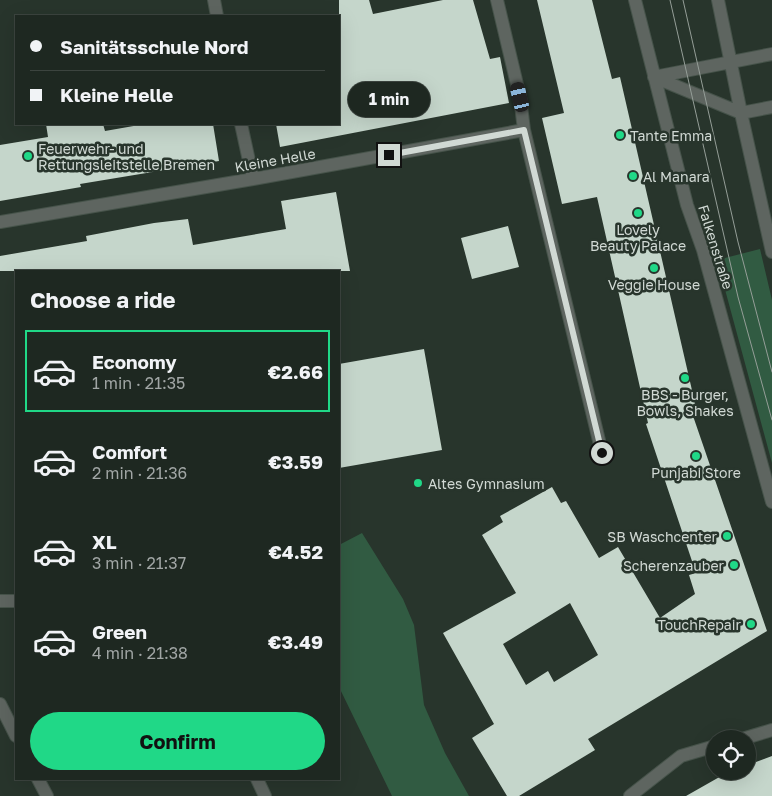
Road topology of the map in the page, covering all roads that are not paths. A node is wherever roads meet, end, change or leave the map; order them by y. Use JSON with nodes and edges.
{"nodes":[{"id":1,"x":214,"y":0,"type":"edge"},
{"id":2,"x":497,"y":0,"type":"edge"},
{"id":3,"x":635,"y":0,"type":"edge"},
{"id":4,"x":718,"y":0,"type":"edge"},
{"id":5,"x":217,"y":15,"type":"edge"},
{"id":6,"x":772,"y":54,"type":"edge"},
{"id":7,"x":731,"y":62,"type":"junction"},
{"id":8,"x":654,"y":78,"type":"junction"},
{"id":9,"x":772,"y":107,"type":"edge"},
{"id":10,"x":741,"y":113,"type":"junction"},
{"id":11,"x":241,"y":125,"type":"edge"},
{"id":12,"x":524,"y":130,"type":"junction"},
{"id":13,"x":253,"y":179,"type":"junction"},
{"id":14,"x":0,"y":222,"type":"edge"},
{"id":15,"x":772,"y":252,"type":"edge"},
{"id":16,"x":602,"y":453,"type":"dead end"},
{"id":17,"x":772,"y":502,"type":"edge"},
{"id":18,"x":0,"y":601,"type":"edge"},
{"id":19,"x":15,"y":601,"type":"edge"},
{"id":20,"x":0,"y":704,"type":"edge"},
{"id":21,"x":772,"y":730,"type":"edge"},
{"id":22,"x":15,"y":734,"type":"edge"},
{"id":23,"x":756,"y":735,"type":"edge"},
{"id":24,"x":706,"y":749,"type":"edge"},
{"id":25,"x":39,"y":780,"type":"edge"},
{"id":26,"x":257,"y":780,"type":"edge"},
{"id":27,"x":47,"y":796,"type":"edge"},
{"id":28,"x":265,"y":796,"type":"edge"},
{"id":29,"x":630,"y":796,"type":"edge"}],
"edges":[{"from":1,"to":5,"type":"street"},
{"from":2,"to":12,"type":"street"},
{"from":3,"to":8,"type":"street","name":"Falkenstraße"},
{"from":4,"to":7,"type":"street"},
{"from":6,"to":7,"type":"street"},
{"from":7,"to":8,"type":"street"},
{"from":7,"to":10,"type":"street"},
{"from":8,"to":10,"type":"street"},
{"from":8,"to":17,"type":"street","name":"Falkenstraße"},
{"from":9,"to":10,"type":"street"},
{"from":10,"to":15,"type":"street"},
{"from":11,"to":13,"type":"street"},
{"from":12,"to":13,"type":"street","name":"Kleine Helle"},
{"from":12,"to":16,"type":"street"},
{"from":13,"to":14,"type":"street","name":"Kleine Helle"},
{"from":18,"to":19,"type":"street"},
{"from":20,"to":22,"type":"street"},
{"from":21,"to":23,"type":"street"},
{"from":24,"to":29,"type":"street"},
{"from":25,"to":27,"type":"street"},
{"from":26,"to":28,"type":"street"}]}
